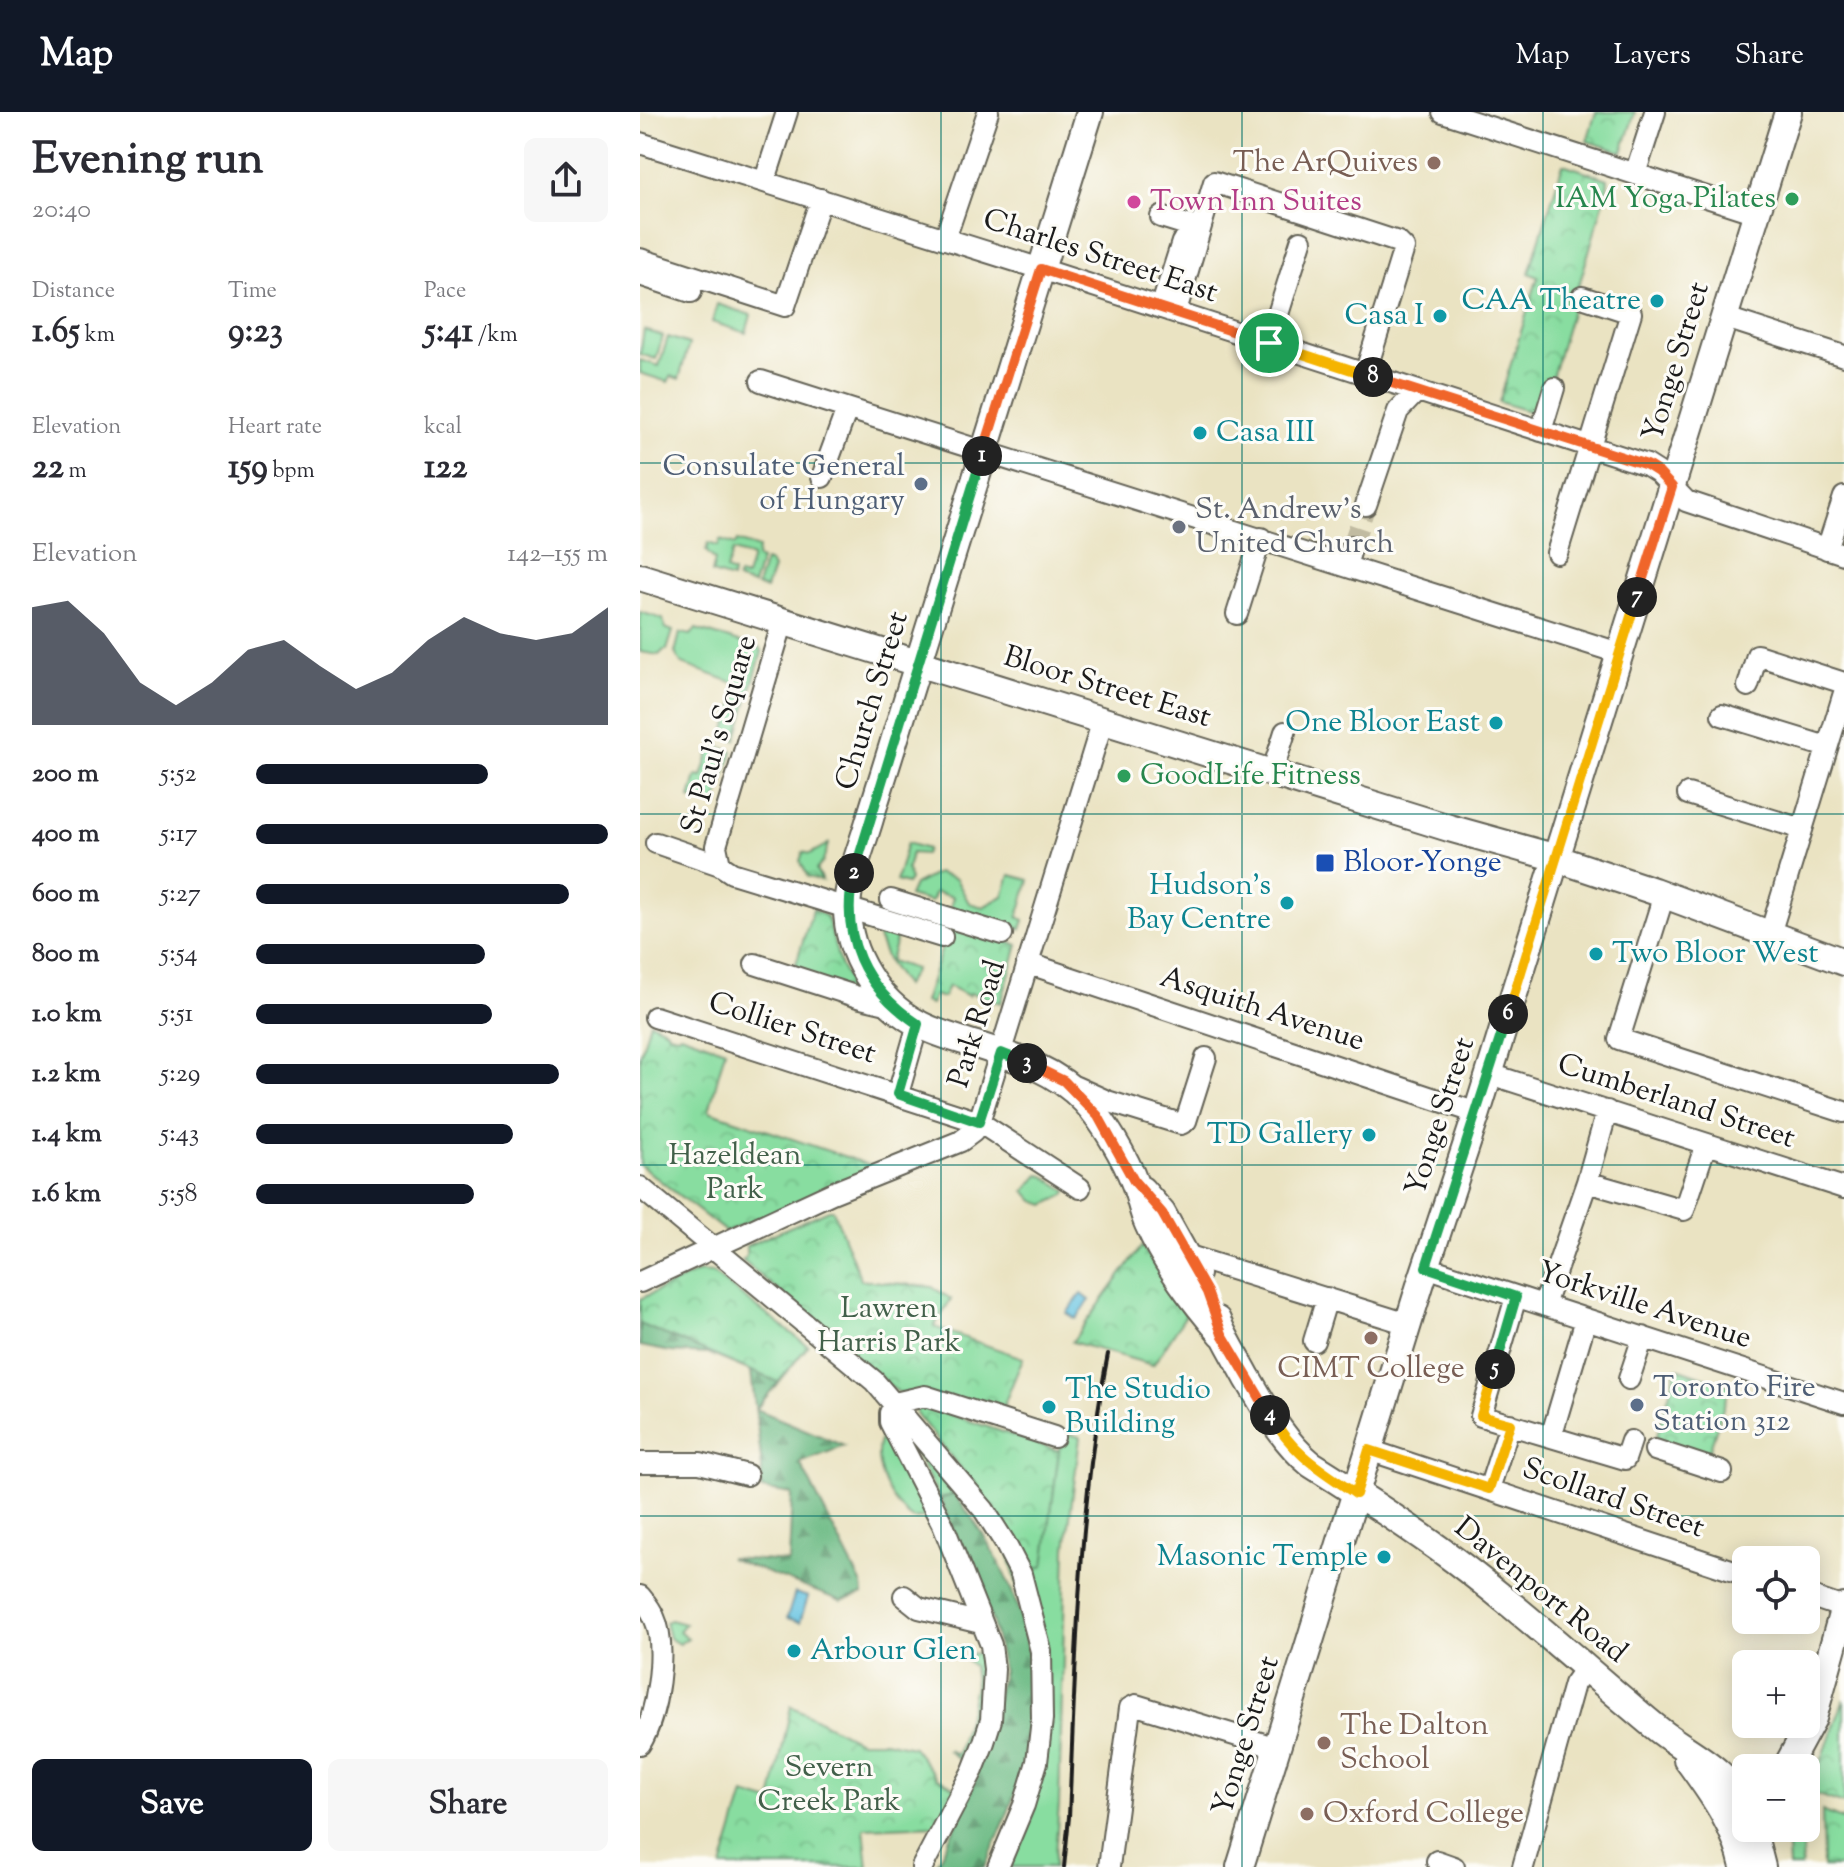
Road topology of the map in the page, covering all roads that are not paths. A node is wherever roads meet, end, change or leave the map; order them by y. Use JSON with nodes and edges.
{"nodes":[{"id":1,"x":787,"y":112,"type":"edge"},
{"id":2,"x":988,"y":112,"type":"edge"},
{"id":3,"x":1090,"y":112,"type":"edge"},
{"id":4,"x":1443,"y":112,"type":"edge"},
{"id":5,"x":1655,"y":112,"type":"edge"},
{"id":6,"x":1788,"y":112,"type":"edge"},
{"id":7,"x":1475,"y":117,"type":"edge"},
{"id":8,"x":640,"y":143,"type":"edge"},
{"id":9,"x":1635,"y":174,"type":"junction"},
{"id":10,"x":765,"y":180,"type":"junction"},
{"id":11,"x":821,"y":199,"type":"junction"},
{"id":12,"x":1756,"y":213,"type":"junction"},
{"id":13,"x":1161,"y":217,"type":"dead end"},
{"id":14,"x":1200,"y":229,"type":"junction"},
{"id":15,"x":945,"y":239,"type":"junction"},
{"id":16,"x":1301,"y":241,"type":"dead end"},
{"id":17,"x":1182,"y":242,"type":"dead end"},
{"id":18,"x":640,"y":259,"type":"edge"},
{"id":19,"x":1041,"y":269,"type":"junction"},
{"id":20,"x":640,"y":275,"type":"edge"},
{"id":21,"x":691,"y":292,"type":"dead end"},
{"id":22,"x":1582,"y":297,"type":"dead end"},
{"id":23,"x":1166,"y":309,"type":"junction"},
{"id":24,"x":1723,"y":317,"type":"junction"},
{"id":25,"x":1269,"y":343,"type":"junction"},
{"id":26,"x":1844,"y":356,"type":"edge"},
{"id":27,"x":1365,"y":374,"type":"junction"},
{"id":28,"x":761,"y":381,"type":"dead end"},
{"id":29,"x":1554,"y":388,"type":"dead end"},
{"id":30,"x":1417,"y":391,"type":"junction"},
{"id":31,"x":847,"y":409,"type":"junction"},
{"id":32,"x":1541,"y":431,"type":"junction"},
{"id":33,"x":1589,"y":447,"type":"junction"},
{"id":34,"x":983,"y":451,"type":"junction"},
{"id":35,"x":822,"y":477,"type":"dead end"},
{"id":36,"x":1672,"y":487,"type":"junction"},
{"id":37,"x":1844,"y":497,"type":"edge"},
{"id":38,"x":1366,"y":505,"type":"tunnel mouth"},
{"id":39,"x":1261,"y":538,"type":"junction"},
{"id":40,"x":1836,"y":552,"type":"edge"},
{"id":41,"x":1557,"y":553,"type":"dead end"},
{"id":42,"x":640,"y":577,"type":"edge"},
{"id":43,"x":1237,"y":614,"type":"dead end"},
{"id":44,"x":783,"y":621,"type":"junction"},
{"id":45,"x":1619,"y":653,"type":"junction"},
{"id":46,"x":919,"y":662,"type":"junction"},
{"id":47,"x":1844,"y":683,"type":"edge"},
{"id":48,"x":1748,"y":686,"type":"dead end"},
{"id":49,"x":1844,"y":693,"type":"edge"},
{"id":50,"x":1722,"y":715,"type":"dead end"},
{"id":51,"x":1103,"y":720,"type":"junction"},
{"id":52,"x":1285,"y":732,"type":"dead end"},
{"id":53,"x":1827,"y":747,"type":"junction"},
{"id":54,"x":1272,"y":773,"type":"junction"},
{"id":55,"x":1688,"y":794,"type":"dead end"},
{"id":56,"x":1802,"y":829,"type":"junction"},
{"id":57,"x":656,"y":843,"type":"dead end"},
{"id":58,"x":1556,"y":858,"type":"junction"},
{"id":59,"x":720,"y":865,"type":"junction"},
{"id":60,"x":1664,"y":895,"type":"junction"},
{"id":61,"x":891,"y":900,"type":"dead end"},
{"id":62,"x":847,"y":908,"type":"junction"},
{"id":63,"x":940,"y":915,"type":"junction"},
{"id":64,"x":1002,"y":934,"type":"dead end"},
{"id":65,"x":1770,"y":934,"type":"junction"},
{"id":66,"x":1844,"y":962,"type":"edge"},
{"id":67,"x":1027,"y":963,"type":"junction"},
{"id":68,"x":755,"y":964,"type":"dead end"},
{"id":69,"x":891,"y":1005,"type":"junction"},
{"id":70,"x":655,"y":1017,"type":"dead end"},
{"id":71,"x":918,"y":1024,"type":"junction"},
{"id":72,"x":1001,"y":1053,"type":"junction"},
{"id":73,"x":1206,"y":1058,"type":"dead end"},
{"id":74,"x":1490,"y":1074,"type":"junction"},
{"id":75,"x":1064,"y":1081,"type":"junction"},
{"id":76,"x":898,"y":1094,"type":"junction"},
{"id":77,"x":1607,"y":1111,"type":"junction"},
{"id":78,"x":1844,"y":1112,"type":"edge"},
{"id":79,"x":1477,"y":1113,"type":"junction"},
{"id":80,"x":979,"y":1122,"type":"junction"},
{"id":81,"x":1706,"y":1144,"type":"junction"},
{"id":82,"x":1134,"y":1181,"type":"junction"},
{"id":83,"x":1587,"y":1182,"type":"junction"},
{"id":84,"x":640,"y":1187,"type":"edge"},
{"id":85,"x":1080,"y":1188,"type":"dead end"},
{"id":86,"x":1844,"y":1188,"type":"edge"},
{"id":87,"x":711,"y":1247,"type":"junction"},
{"id":88,"x":1186,"y":1255,"type":"junction"},
{"id":89,"x":1426,"y":1267,"type":"junction"},
{"id":90,"x":640,"y":1282,"type":"edge"},
{"id":91,"x":1516,"y":1297,"type":"junction"},
{"id":92,"x":1327,"y":1298,"type":"junction"},
{"id":93,"x":1544,"y":1305,"type":"junction"},
{"id":94,"x":1586,"y":1319,"type":"junction"},
{"id":95,"x":1408,"y":1324,"type":"junction"},
{"id":96,"x":1222,"y":1334,"type":"junction"},
{"id":97,"x":1643,"y":1337,"type":"junction"},
{"id":98,"x":1314,"y":1341,"type":"dead end"},
{"id":99,"x":1629,"y":1379,"type":"dead end"},
{"id":100,"x":895,"y":1403,"type":"junction"},
{"id":101,"x":1844,"y":1403,"type":"edge"},
{"id":102,"x":1510,"y":1424,"type":"junction"},
{"id":103,"x":1054,"y":1437,"type":"dead end"},
{"id":104,"x":1551,"y":1437,"type":"junction"},
{"id":105,"x":1631,"y":1441,"type":"dead end"},
{"id":106,"x":1369,"y":1450,"type":"junction"},
{"id":107,"x":1655,"y":1450,"type":"dead end"},
{"id":108,"x":640,"y":1463,"type":"edge"},
{"id":109,"x":1722,"y":1472,"type":"dead end"},
{"id":110,"x":747,"y":1475,"type":"dead end"},
{"id":111,"x":1489,"y":1489,"type":"junction"},
{"id":112,"x":1356,"y":1494,"type":"junction"},
{"id":113,"x":1732,"y":1570,"type":"edge"},
{"id":114,"x":640,"y":1596,"type":"edge"},
{"id":115,"x":904,"y":1596,"type":"dead end"},
{"id":116,"x":1820,"y":1600,"type":"edge"},
{"id":117,"x":1844,"y":1608,"type":"edge"},
{"id":118,"x":981,"y":1623,"type":"junction"},
{"id":119,"x":1586,"y":1667,"type":"junction"},
{"id":120,"x":1820,"y":1693,"type":"edge"},
{"id":121,"x":640,"y":1744,"type":"edge"},
{"id":122,"x":1277,"y":1748,"type":"junction"},
{"id":123,"x":1732,"y":1786,"type":"edge"},
{"id":124,"x":1743,"y":1842,"type":"edge"},
{"id":125,"x":1752,"y":1842,"type":"edge"},
{"id":126,"x":922,"y":1867,"type":"edge"},
{"id":127,"x":998,"y":1867,"type":"edge"},
{"id":128,"x":1109,"y":1867,"type":"edge"},
{"id":129,"x":1240,"y":1867,"type":"edge"},
{"id":130,"x":1523,"y":1867,"type":"edge"},
{"id":131,"x":1744,"y":1867,"type":"edge"},
{"id":132,"x":1762,"y":1867,"type":"edge"}],
"edges":[{"from":1,"to":10,"type":"street"},
{"from":2,"to":15,"type":"street"},
{"from":3,"to":19,"type":"main road","name":"Church Street"},
{"from":4,"to":7,"type":"street"},
{"from":5,"to":9,"type":"street"},
{"from":6,"to":12,"type":"main road","name":"Yonge Street"},
{"from":7,"to":9,"type":"street"},
{"from":8,"to":10,"type":"street","name":"Charles Street East"},
{"from":9,"to":12,"type":"street"},
{"from":10,"to":11,"type":"street","name":"Charles Street East"},
{"from":11,"to":15,"type":"street","name":"Charles Street East"},
{"from":11,"to":18,"type":"street"},
{"from":12,"to":24,"type":"main road","name":"Yonge Street"},
{"from":13,"to":14,"type":"street"},
{"from":14,"to":23,"type":"street"},
{"from":14,"to":27,"type":"street"},
{"from":15,"to":19,"type":"street","name":"Charles Street East"},
{"from":16,"to":25,"type":"street"},
{"from":17,"to":23,"type":"street"},
{"from":19,"to":23,"type":"street","name":"Charles Street East"},
{"from":19,"to":34,"type":"main road","name":"Church Street"},
{"from":20,"to":21,"type":"street"},
{"from":22,"to":33,"type":"street"},
{"from":23,"to":25,"type":"street","name":"Charles Street East"},
{"from":24,"to":26,"type":"street"},
{"from":24,"to":36,"type":"main road","name":"Yonge Street"},
{"from":25,"to":27,"type":"street","name":"Charles Street East"},
{"from":27,"to":30,"type":"street","name":"Charles Street East"},
{"from":28,"to":31,"type":"street"},
{"from":29,"to":32,"type":"street"},
{"from":30,"to":32,"type":"street","name":"Charles Street East"},
{"from":30,"to":38,"type":"street"},
{"from":31,"to":34,"type":"street"},
{"from":31,"to":35,"type":"street"},
{"from":32,"to":33,"type":"street","name":"Charles Street East"},
{"from":33,"to":36,"type":"street","name":"Charles Street East"},
{"from":33,"to":41,"type":"street"},
{"from":34,"to":39,"type":"street"},
{"from":34,"to":46,"type":"main road","name":"Church Street"},
{"from":36,"to":40,"type":"street","name":"Charles Street East"},
{"from":36,"to":45,"type":"main road","name":"Yonge Street"},
{"from":37,"to":40,"type":"street"},
{"from":39,"to":43,"type":"street"},
{"from":39,"to":45,"type":"street"},
{"from":42,"to":44,"type":"main road","name":"Bloor Street East"},
{"from":44,"to":46,"type":"main road","name":"Bloor Street East"},
{"from":44,"to":59,"type":"street","name":"St Paul's Square"},
{"from":45,"to":58,"type":"main road","name":"Yonge Street"},
{"from":46,"to":51,"type":"main road","name":"Bloor Street East"},
{"from":46,"to":62,"type":"main road","name":"Church Street"},
{"from":47,"to":48,"type":"street"},
{"from":49,"to":53,"type":"street"},
{"from":50,"to":53,"type":"street"},
{"from":51,"to":54,"type":"main road","name":"Bloor Street East"},
{"from":51,"to":67,"type":"street","name":"Park Road"},
{"from":52,"to":54,"type":"street"},
{"from":53,"to":56,"type":"street"},
{"from":54,"to":58,"type":"main road","name":"Bloor Street East"},
{"from":55,"to":56,"type":"street"},
{"from":56,"to":65,"type":"street"},
{"from":57,"to":59,"type":"street"},
{"from":58,"to":60,"type":"main road","name":"Bloor Street East"},
{"from":58,"to":74,"type":"main road","name":"Yonge Street"},
{"from":59,"to":62,"type":"street"},
{"from":60,"to":65,"type":"main road","name":"Bloor Street East"},
{"from":60,"to":78,"type":"street"},
{"from":61,"to":63,"type":"street"},
{"from":62,"to":63,"type":"street"},
{"from":62,"to":69,"type":"main road","name":"Church Street"},
{"from":63,"to":64,"type":"street"},
{"from":65,"to":66,"type":"main road","name":"Bloor Street East"},
{"from":67,"to":72,"type":"street","name":"Park Road"},
{"from":67,"to":79,"type":"street","name":"Asquith Avenue"},
{"from":68,"to":69,"type":"street"},
{"from":69,"to":71,"type":"main road","name":"Church Street"},
{"from":70,"to":76,"type":"street","name":"Collier Street"},
{"from":71,"to":72,"type":"main road","name":"Church Street"},
{"from":71,"to":76,"type":"street"},
{"from":72,"to":75,"type":"main road","name":"Church Street"},
{"from":72,"to":80,"type":"street","name":"Park Road"},
{"from":73,"to":75,"type":"street"},
{"from":74,"to":77,"type":"street","name":"Cumberland Street"},
{"from":74,"to":79,"type":"main road","name":"Yonge Street"},
{"from":75,"to":82,"type":"main road","name":"Church Street"},
{"from":76,"to":80,"type":"street","name":"Collier Street"},
{"from":77,"to":81,"type":"street","name":"Cumberland Street"},
{"from":77,"to":83,"type":"street"},
{"from":79,"to":89,"type":"main road","name":"Yonge Street"},
{"from":80,"to":85,"type":"street","name":"Collier Street"},
{"from":80,"to":87,"type":"street","name":"Park Road"},
{"from":81,"to":83,"type":"street"},
{"from":81,"to":86,"type":"street","name":"Cumberland Street"},
{"from":82,"to":88,"type":"main road","name":"Church Street"},
{"from":82,"to":96,"type":"main road","name":"Church Street"},
{"from":83,"to":93,"type":"street"},
{"from":84,"to":87,"type":"street"},
{"from":87,"to":90,"type":"street","name":"Park Road"},
{"from":87,"to":100,"type":"street"},
{"from":88,"to":92,"type":"street"},
{"from":88,"to":96,"type":"main road","name":"Church Street"},
{"from":89,"to":91,"type":"street","name":"Yorkville Avenue"},
{"from":89,"to":95,"type":"main road","name":"Yonge Street"},
{"from":91,"to":93,"type":"street","name":"Yorkville Avenue"},
{"from":91,"to":102,"type":"street"},
{"from":92,"to":95,"type":"street"},
{"from":92,"to":98,"type":"street"},
{"from":93,"to":94,"type":"street","name":"Yorkville Avenue"},
{"from":94,"to":97,"type":"street","name":"Yorkville Avenue"},
{"from":94,"to":104,"type":"street"},
{"from":95,"to":106,"type":"main road","name":"Yonge Street"},
{"from":96,"to":112,"type":"main road","name":"Church Street"},
{"from":97,"to":99,"type":"street"},
{"from":97,"to":101,"type":"street","name":"Yorkville Avenue"},
{"from":100,"to":103,"type":"street"},
{"from":100,"to":118,"type":"street"},
{"from":100,"to":127,"type":"street"},
{"from":102,"to":104,"type":"street"},
{"from":102,"to":111,"type":"street"},
{"from":104,"to":105,"type":"street"},
{"from":106,"to":111,"type":"street","name":"Scollard Street"},
{"from":106,"to":112,"type":"main road","name":"Yonge Street"},
{"from":107,"to":109,"type":"street"},
{"from":108,"to":110,"type":"street"},
{"from":111,"to":113,"type":"street","name":"Scollard Street"},
{"from":112,"to":119,"type":"main road","name":"Davenport Road"},
{"from":112,"to":122,"type":"main road","name":"Yonge Street"},
{"from":114,"to":121,"type":"street"},
{"from":115,"to":118,"type":"street"},
{"from":116,"to":117,"type":"street"},
{"from":117,"to":120,"type":"main road"},
{"from":118,"to":126,"type":"street"},
{"from":119,"to":123,"type":"main road","name":"Davenport Road"},
{"from":119,"to":130,"type":"street"},
{"from":122,"to":128,"type":"street"},
{"from":122,"to":129,"type":"main road","name":"Yonge Street"},
{"from":124,"to":131,"type":"main road","name":"Davenport Road"},
{"from":125,"to":132,"type":"main road","name":"Davenport Road"}]}
